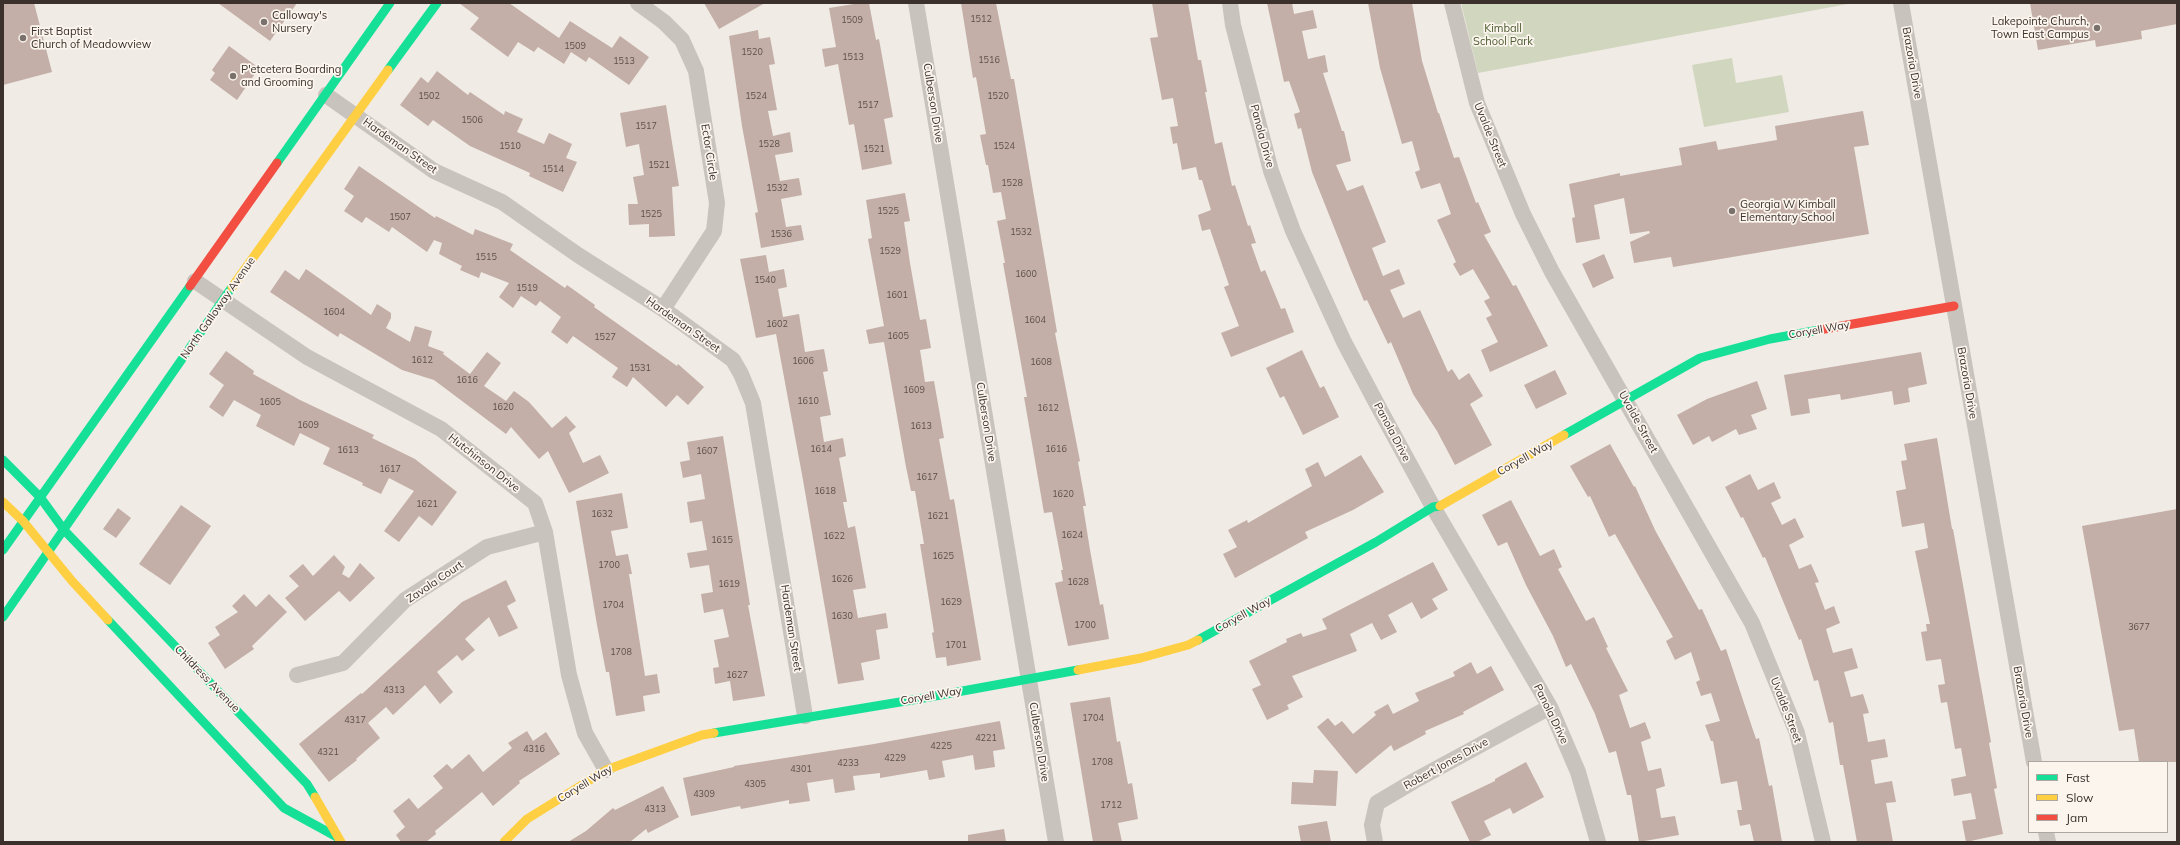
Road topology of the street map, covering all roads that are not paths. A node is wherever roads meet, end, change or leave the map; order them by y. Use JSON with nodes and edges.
{"nodes":[{"id":1,"x":390,"y":3,"type":"edge"},
{"id":2,"x":437,"y":3,"type":"edge"},
{"id":3,"x":638,"y":3,"type":"edge"},
{"id":4,"x":916,"y":3,"type":"edge"},
{"id":5,"x":1230,"y":3,"type":"edge"},
{"id":6,"x":1452,"y":3,"type":"edge"},
{"id":7,"x":1901,"y":3,"type":"edge"},
{"id":8,"x":326,"y":95,"type":"junction"},
{"id":9,"x":354,"y":115,"type":"junction"},
{"id":10,"x":195,"y":281,"type":"junction"},
{"id":11,"x":223,"y":300,"type":"junction"},
{"id":12,"x":1954,"y":306,"type":"junction"},
{"id":13,"x":663,"y":309,"type":"junction"},
{"id":14,"x":1627,"y":401,"type":"junction"},
{"id":15,"x":3,"y":460,"type":"edge"},
{"id":16,"x":40,"y":497,"type":"junction"},
{"id":17,"x":3,"y":502,"type":"edge"},
{"id":18,"x":1433,"y":507,"type":"junction"},
{"id":19,"x":23,"y":522,"type":"junction"},
{"id":20,"x":64,"y":530,"type":"junction"},
{"id":21,"x":545,"y":532,"type":"junction"},
{"id":22,"x":3,"y":550,"type":"edge"},
{"id":23,"x":48,"y":554,"type":"junction"},
{"id":24,"x":3,"y":617,"type":"edge"},
{"id":25,"x":297,"y":675,"type":"dead end"},
{"id":26,"x":1029,"y":678,"type":"junction"},
{"id":27,"x":1550,"y":707,"type":"junction"},
{"id":28,"x":805,"y":716,"type":"junction"},
{"id":29,"x":2034,"y":761,"type":"edge"},
{"id":30,"x":606,"y":770,"type":"junction"},
{"id":31,"x":339,"y":840,"type":"edge"},
{"id":32,"x":504,"y":842,"type":"edge"},
{"id":33,"x":1056,"y":842,"type":"edge"},
{"id":34,"x":1375,"y":842,"type":"edge"},
{"id":35,"x":1598,"y":842,"type":"edge"},
{"id":36,"x":1823,"y":842,"type":"edge"}],
"edges":[{"from":1,"to":8,"type":"street"},
{"from":2,"to":9,"type":"street","name":"North Galloway Avenue"},
{"from":3,"to":13,"type":"street","name":"Ector Circle"},
{"from":4,"to":26,"type":"street","name":"Culberson Drive"},
{"from":5,"to":18,"type":"street","name":"Panola Drive"},
{"from":6,"to":14,"type":"street","name":"Uvalde Street"},
{"from":7,"to":12,"type":"street","name":"Brazoria Drive"},
{"from":8,"to":9,"type":"street","name":"Hardeman Street"},
{"from":8,"to":10,"type":"street"},
{"from":9,"to":11,"type":"street","name":"North Galloway Avenue"},
{"from":9,"to":13,"type":"street","name":"Hardeman Street"},
{"from":10,"to":11,"type":"street","name":"Hutchinson Drive"},
{"from":10,"to":16,"type":"street"},
{"from":11,"to":20,"type":"street","name":"North Galloway Avenue"},
{"from":11,"to":21,"type":"street","name":"Hutchinson Drive"},
{"from":12,"to":14,"type":"street","name":"Coryell Way"},
{"from":12,"to":29,"type":"street","name":"Brazoria Drive"},
{"from":13,"to":28,"type":"street","name":"Hardeman Street"},
{"from":14,"to":18,"type":"street","name":"Coryell Way"},
{"from":14,"to":36,"type":"street","name":"Uvalde Street"},
{"from":15,"to":16,"type":"street","name":"Childress Avenue"},
{"from":16,"to":19,"type":"street"},
{"from":16,"to":20,"type":"street","name":"Childress Avenue"},
{"from":17,"to":19,"type":"street","name":"Childress Avenue"},
{"from":18,"to":26,"type":"street","name":"Coryell Way"},
{"from":18,"to":27,"type":"street","name":"Panola Drive"},
{"from":19,"to":22,"type":"street"},
{"from":19,"to":23,"type":"street","name":"Childress Avenue"},
{"from":20,"to":23,"type":"street","name":"North Galloway Avenue"},
{"from":20,"to":31,"type":"street","name":"Childress Avenue"},
{"from":21,"to":25,"type":"street","name":"Zavala Court"},
{"from":21,"to":30,"type":"street","name":"Hutchinson Drive"},
{"from":23,"to":24,"type":"street","name":"North Galloway Avenue"},
{"from":23,"to":31,"type":"street","name":"Childress Avenue"},
{"from":26,"to":28,"type":"street","name":"Coryell Way"},
{"from":26,"to":33,"type":"street","name":"Culberson Drive"},
{"from":27,"to":34,"type":"street","name":"Robert Jones Drive"},
{"from":27,"to":35,"type":"street","name":"Panola Drive"},
{"from":28,"to":30,"type":"street","name":"Coryell Way"},
{"from":30,"to":32,"type":"street","name":"Coryell Way"}]}
